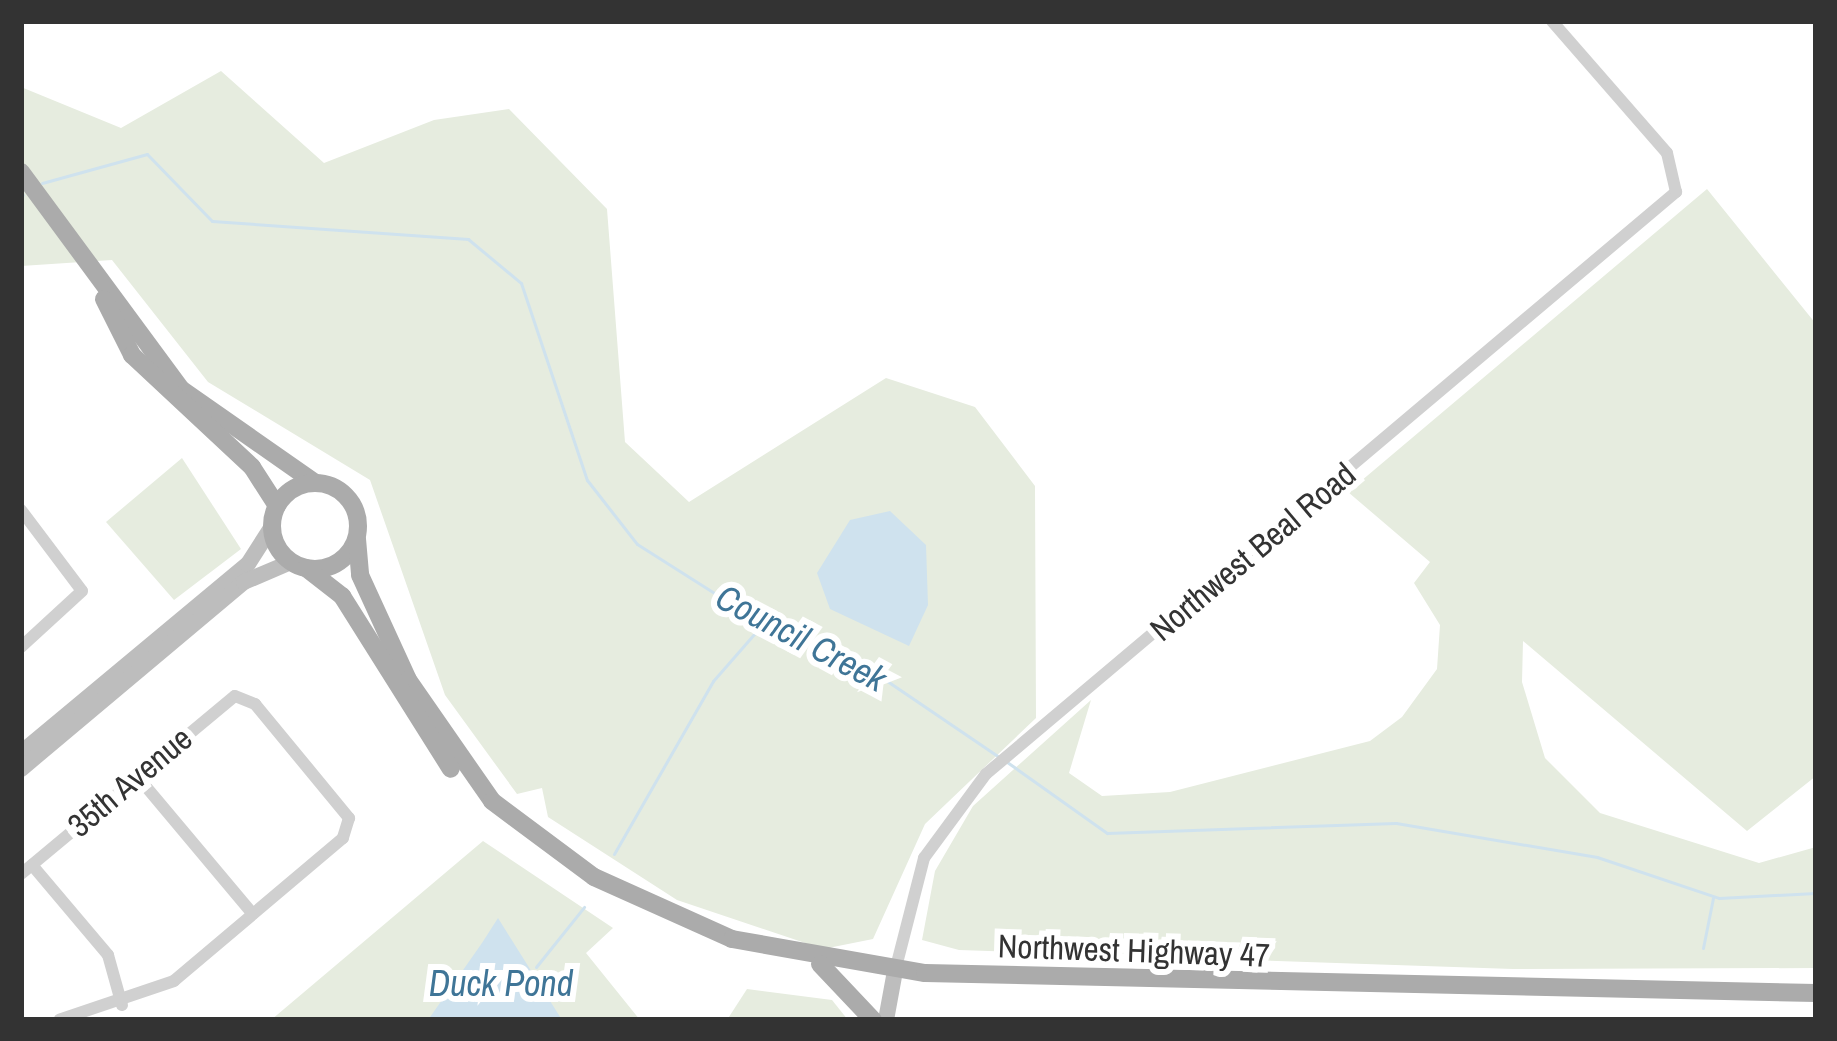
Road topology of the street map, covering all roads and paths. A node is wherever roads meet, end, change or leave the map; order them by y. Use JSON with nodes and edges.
{"nodes":[{"id":1,"x":1552,"y":21,"type":"edge"},
{"id":2,"x":21,"y":172,"type":"edge"},
{"id":3,"x":104,"y":299,"type":"junction"},
{"id":4,"x":314,"y":482,"type":"junction"},
{"id":5,"x":277,"y":506,"type":"junction"},
{"id":6,"x":21,"y":510,"type":"edge"},
{"id":7,"x":272,"y":528,"type":"junction"},
{"id":8,"x":357,"y":538,"type":"junction"},
{"id":9,"x":298,"y":565,"type":"junction"},
{"id":10,"x":21,"y":647,"type":"edge"},
{"id":11,"x":21,"y":753,"type":"edge"},
{"id":12,"x":21,"y":770,"type":"edge"},
{"id":13,"x":136,"y":776,"type":"junction"},
{"id":14,"x":491,"y":801,"type":"junction"},
{"id":15,"x":26,"y":870,"type":"edge"},
{"id":16,"x":253,"y":914,"type":"junction"},
{"id":17,"x":816,"y":961,"type":"junction"},
{"id":18,"x":895,"y":971,"type":"junction"},
{"id":19,"x":1816,"y":993,"type":"edge"},
{"id":20,"x":122,"y":1005,"type":"junction"},
{"id":21,"x":59,"y":1020,"type":"edge"},
{"id":22,"x":873,"y":1020,"type":"edge"},
{"id":23,"x":886,"y":1020,"type":"edge"}],
"edges":[{"from":1,"to":18,"type":"street","name":"Northwest Beal Road"},
{"from":2,"to":3,"type":"main road"},
{"from":3,"to":4,"type":"main road"},
{"from":3,"to":5,"type":"main road"},
{"from":4,"to":5,"type":"main road"},
{"from":4,"to":8,"type":"main road"},
{"from":5,"to":7,"type":"main road"},
{"from":6,"to":10,"type":"street"},
{"from":7,"to":9,"type":"main road"},
{"from":7,"to":11,"type":"street"},
{"from":8,"to":9,"type":"main road"},
{"from":8,"to":14,"type":"main road","name":"Northwest Highway 47"},
{"from":9,"to":12,"type":"street"},
{"from":9,"to":14,"type":"main road","name":"Northwest Highway 47"},
{"from":13,"to":15,"type":"street","name":"35th Avenue"},
{"from":13,"to":16,"type":"street"},
{"from":13,"to":16,"type":"street","name":"35th Avenue"},
{"from":14,"to":17,"type":"main road","name":"Northwest Highway 47"},
{"from":15,"to":20,"type":"street"},
{"from":16,"to":20,"type":"street"},
{"from":17,"to":18,"type":"main road","name":"Northwest Highway 47"},
{"from":17,"to":22,"type":"main road"},
{"from":18,"to":19,"type":"main road","name":"Northwest Highway 47"},
{"from":18,"to":23,"type":"street"},
{"from":20,"to":21,"type":"street"}]}
